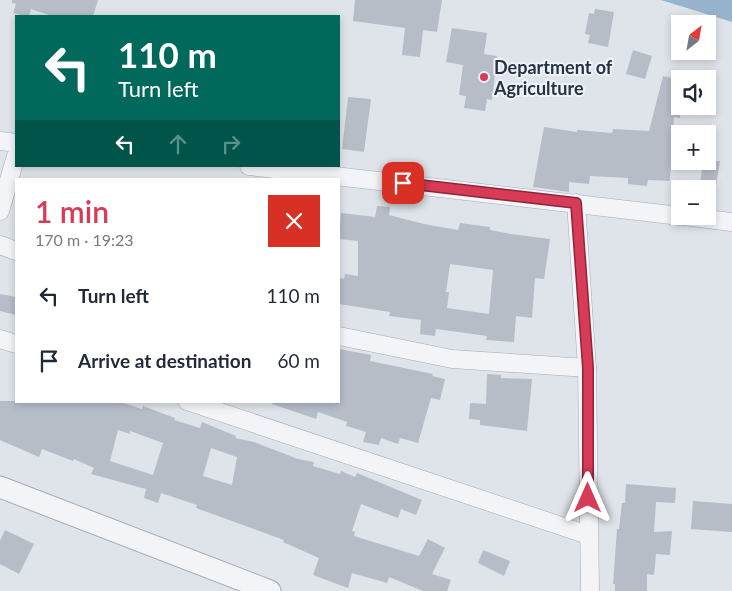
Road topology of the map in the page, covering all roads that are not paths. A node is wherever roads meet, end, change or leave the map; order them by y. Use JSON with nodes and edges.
{"nodes":[{"id":1,"x":0,"y":141,"type":"edge"},
{"id":2,"x":15,"y":143,"type":"edge"},
{"id":3,"x":15,"y":159,"type":"edge"},
{"id":4,"x":259,"y":167,"type":"edge"},
{"id":5,"x":576,"y":203,"type":"junction"},
{"id":6,"x":0,"y":211,"type":"edge"},
{"id":7,"x":671,"y":215,"type":"edge"},
{"id":8,"x":716,"y":220,"type":"edge"},
{"id":9,"x":732,"y":222,"type":"edge"},
{"id":10,"x":0,"y":245,"type":"edge"},
{"id":11,"x":15,"y":251,"type":"edge"},
{"id":12,"x":340,"y":336,"type":"edge"},
{"id":13,"x":0,"y":339,"type":"edge"},
{"id":14,"x":15,"y":344,"type":"edge"},
{"id":15,"x":588,"y":368,"type":"junction"},
{"id":16,"x":193,"y":403,"type":"edge"},
{"id":17,"x":0,"y":487,"type":"edge"},
{"id":18,"x":588,"y":535,"type":"junction"},
{"id":19,"x":270,"y":591,"type":"edge"},
{"id":20,"x":590,"y":591,"type":"edge"}],
"edges":[{"from":1,"to":2,"type":"street"},
{"from":3,"to":6,"type":"street"},
{"from":4,"to":5,"type":"street"},
{"from":5,"to":7,"type":"street"},
{"from":5,"to":15,"type":"street"},
{"from":8,"to":9,"type":"street"},
{"from":10,"to":11,"type":"street"},
{"from":12,"to":15,"type":"street"},
{"from":13,"to":14,"type":"street"},
{"from":15,"to":18,"type":"street"},
{"from":16,"to":18,"type":"street"},
{"from":17,"to":19,"type":"street"},
{"from":18,"to":20,"type":"street"}]}
